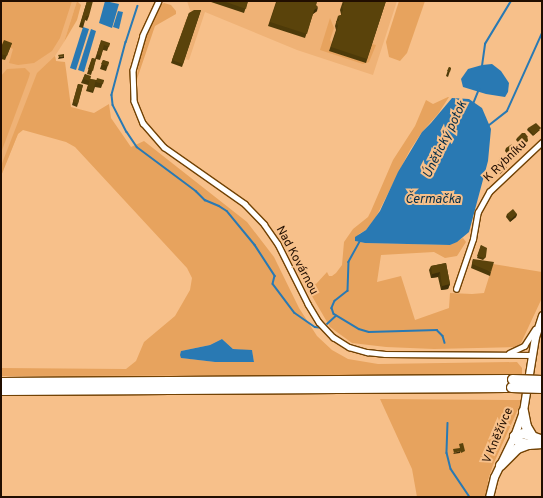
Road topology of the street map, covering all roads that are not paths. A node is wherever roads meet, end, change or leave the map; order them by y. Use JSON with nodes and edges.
{"nodes":[{"id":1,"x":159,"y":1,"type":"edge"},
{"id":2,"x":542,"y":142,"type":"edge"},
{"id":3,"x":456,"y":289,"type":"dead end"},
{"id":4,"x":540,"y":318,"type":"edge"},
{"id":5,"x":504,"y":354,"type":"junction"},
{"id":6,"x":532,"y":355,"type":"junction"},
{"id":7,"x":542,"y":380,"type":"edge"},
{"id":8,"x":1,"y":382,"type":"edge"},
{"id":9,"x":512,"y":384,"type":"junction"},
{"id":10,"x":542,"y":388,"type":"edge"},
{"id":11,"x":1,"y":390,"type":"edge"},
{"id":12,"x":523,"y":411,"type":"junction"},
{"id":13,"x":514,"y":436,"type":"junction"},
{"id":14,"x":530,"y":440,"type":"junction"},
{"id":15,"x":542,"y":442,"type":"edge"},
{"id":16,"x":500,"y":465,"type":"junction"},
{"id":17,"x":489,"y":497,"type":"edge"}],
"edges":[{"from":1,"to":5,"type":"street","name":"Nad Kovárnou"},
{"from":2,"to":3,"type":"street","name":"K Rybníku"},
{"from":4,"to":5,"type":"street"},
{"from":4,"to":6,"type":"street","name":"V Kněžívce"},
{"from":5,"to":6,"type":"street","name":"Nad Kovárnou"},
{"from":6,"to":12,"type":"street","name":"V Kněžívce"},
{"from":7,"to":9,"type":"highway","bridge":true},
{"from":8,"to":9,"type":"highway"},
{"from":9,"to":10,"type":"highway","bridge":true},
{"from":9,"to":11,"type":"highway"},
{"from":12,"to":13,"type":"street","name":"V Kněžívce"},
{"from":12,"to":14,"type":"highway"},
{"from":13,"to":14,"type":"highway"},
{"from":13,"to":16,"type":"street","name":"V Kněžívce"},
{"from":14,"to":15,"type":"highway"},
{"from":14,"to":16,"type":"highway"},
{"from":16,"to":17,"type":"street","name":"V Kněžívce"}]}
